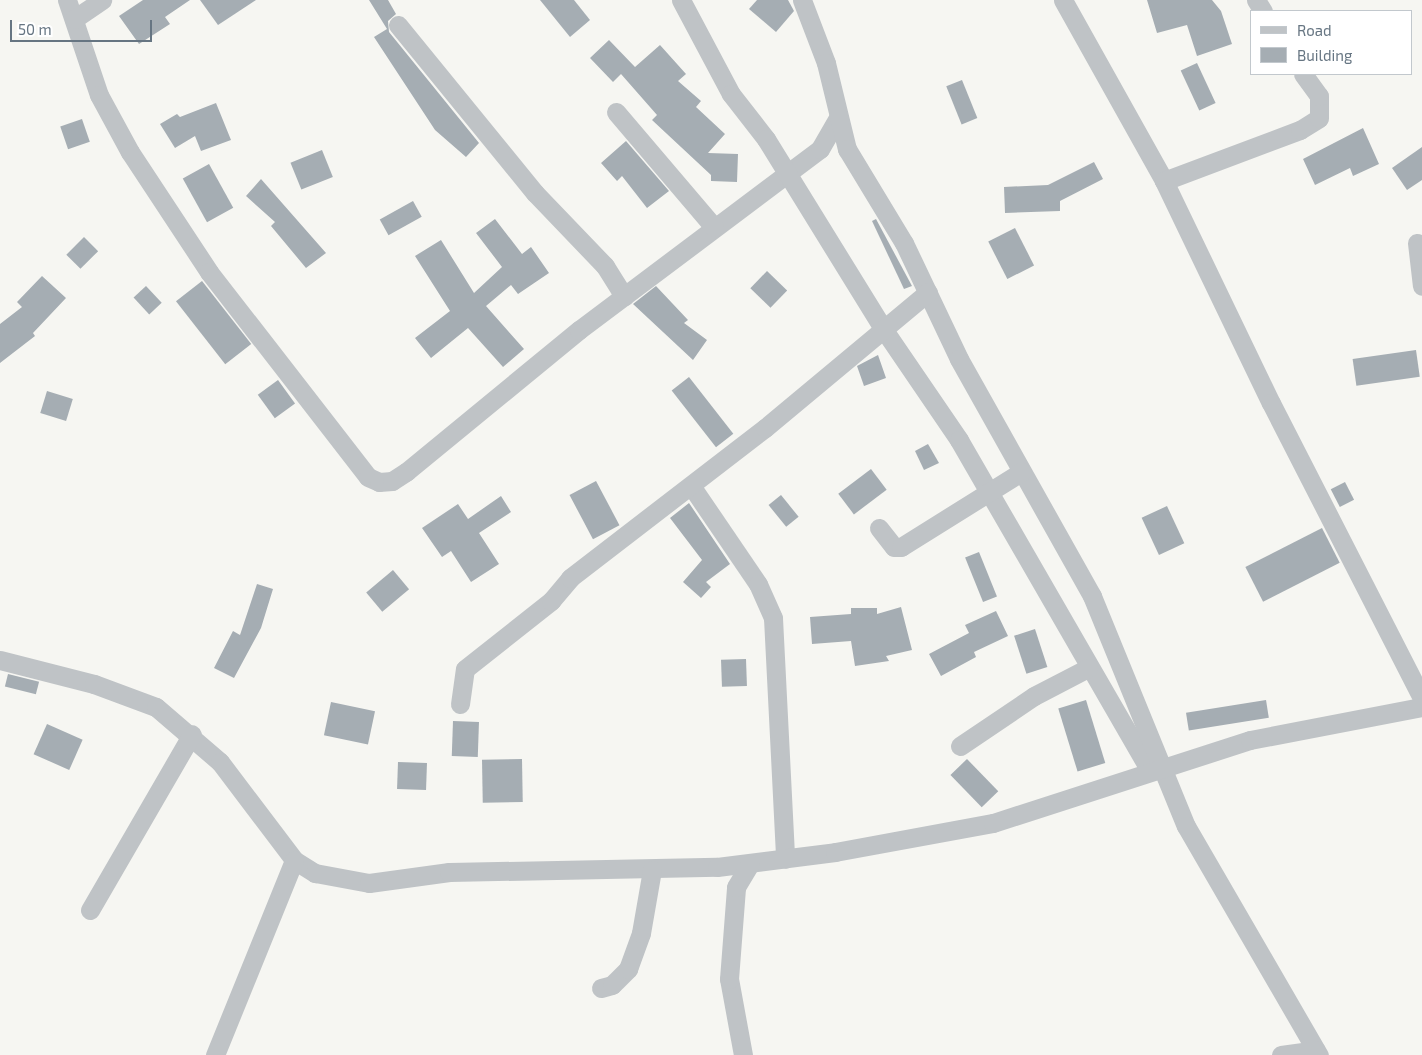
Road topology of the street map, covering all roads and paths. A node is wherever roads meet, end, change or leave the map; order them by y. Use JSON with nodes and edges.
{"nodes":[{"id":1,"x":67,"y":0,"type":"edge"},
{"id":2,"x":102,"y":0,"type":"edge"},
{"id":3,"x":681,"y":0,"type":"edge"},
{"id":4,"x":802,"y":0,"type":"edge"},
{"id":5,"x":1063,"y":0,"type":"edge"},
{"id":6,"x":74,"y":19,"type":"junction"},
{"id":7,"x":398,"y":25,"type":"dead end"},
{"id":8,"x":1304,"y":75,"type":"edge"},
{"id":9,"x":616,"y":112,"type":"dead end"},
{"id":10,"x":838,"y":118,"type":"junction"},
{"id":11,"x":820,"y":149,"type":"junction"},
{"id":12,"x":847,"y":149,"type":"junction"},
{"id":13,"x":788,"y":173,"type":"junction"},
{"id":14,"x":1164,"y":181,"type":"junction"},
{"id":15,"x":714,"y":227,"type":"junction"},
{"id":16,"x":1417,"y":243,"type":"dead end"},
{"id":17,"x":1422,"y":286,"type":"edge"},
{"id":18,"x":928,"y":292,"type":"junction"},
{"id":19,"x":624,"y":296,"type":"junction"},
{"id":20,"x":882,"y":327,"type":"junction"},
{"id":21,"x":1021,"y":472,"type":"junction"},
{"id":22,"x":692,"y":487,"type":"junction"},
{"id":23,"x":990,"y":491,"type":"junction"},
{"id":24,"x":879,"y":528,"type":"dead end"},
{"id":25,"x":0,"y":660,"type":"edge"},
{"id":26,"x":1088,"y":668,"type":"junction"},
{"id":27,"x":1422,"y":698,"type":"edge"},
{"id":28,"x":460,"y":704,"type":"dead end"},
{"id":29,"x":1422,"y":707,"type":"edge"},
{"id":30,"x":192,"y":734,"type":"junction"},
{"id":31,"x":960,"y":746,"type":"dead end"},
{"id":32,"x":1157,"y":768,"type":"junction"},
{"id":33,"x":784,"y":859,"type":"junction"},
{"id":34,"x":294,"y":860,"type":"junction"},
{"id":35,"x":750,"y":864,"type":"junction"},
{"id":36,"x":717,"y":867,"type":"junction"},
{"id":37,"x":652,"y":870,"type":"junction"},
{"id":38,"x":736,"y":886,"type":"junction"},
{"id":39,"x":90,"y":910,"type":"dead end"},
{"id":40,"x":601,"y":988,"type":"dead end"},
{"id":41,"x":1300,"y":1022,"type":"junction"},
{"id":42,"x":1317,"y":1052,"type":"edge"},
{"id":43,"x":1284,"y":1054,"type":"edge"},
{"id":44,"x":215,"y":1055,"type":"edge"},
{"id":45,"x":743,"y":1055,"type":"edge"}],
"edges":[{"from":1,"to":6,"type":"street"},
{"from":2,"to":6,"type":"street"},
{"from":3,"to":13,"type":"street"},
{"from":4,"to":10,"type":"street"},
{"from":5,"to":14,"type":"street"},
{"from":6,"to":19,"type":"street"},
{"from":7,"to":19,"type":"street"},
{"from":8,"to":14,"type":"street"},
{"from":9,"to":15,"type":"street"},
{"from":10,"to":11,"type":"street"},
{"from":10,"to":12,"type":"street"},
{"from":11,"to":12,"type":"street"},
{"from":11,"to":13,"type":"street"},
{"from":12,"to":18,"type":"street"},
{"from":13,"to":15,"type":"street"},
{"from":13,"to":20,"type":"street"},
{"from":14,"to":27,"type":"street"},
{"from":15,"to":19,"type":"street"},
{"from":16,"to":17,"type":"street"},
{"from":18,"to":20,"type":"street"},
{"from":18,"to":21,"type":"street"},
{"from":20,"to":22,"type":"street"},
{"from":20,"to":23,"type":"street"},
{"from":21,"to":23,"type":"street"},
{"from":21,"to":32,"type":"street"},
{"from":22,"to":28,"type":"street"},
{"from":22,"to":33,"type":"street"},
{"from":23,"to":24,"type":"street"},
{"from":23,"to":26,"type":"street"},
{"from":25,"to":30,"type":"street"},
{"from":26,"to":31,"type":"street"},
{"from":26,"to":32,"type":"street"},
{"from":29,"to":32,"type":"street"},
{"from":30,"to":34,"type":"street"},
{"from":30,"to":39,"type":"street"},
{"from":32,"to":33,"type":"street"},
{"from":32,"to":41,"type":"street"},
{"from":33,"to":35,"type":"street"},
{"from":34,"to":37,"type":"street"},
{"from":34,"to":44,"type":"street"},
{"from":35,"to":36,"type":"street"},
{"from":35,"to":38,"type":"street"},
{"from":36,"to":37,"type":"street"},
{"from":36,"to":38,"type":"street"},
{"from":37,"to":40,"type":"street"},
{"from":38,"to":45,"type":"street"},
{"from":41,"to":42,"type":"street"},
{"from":41,"to":43,"type":"street"},
{"from":42,"to":43,"type":"street"}]}
